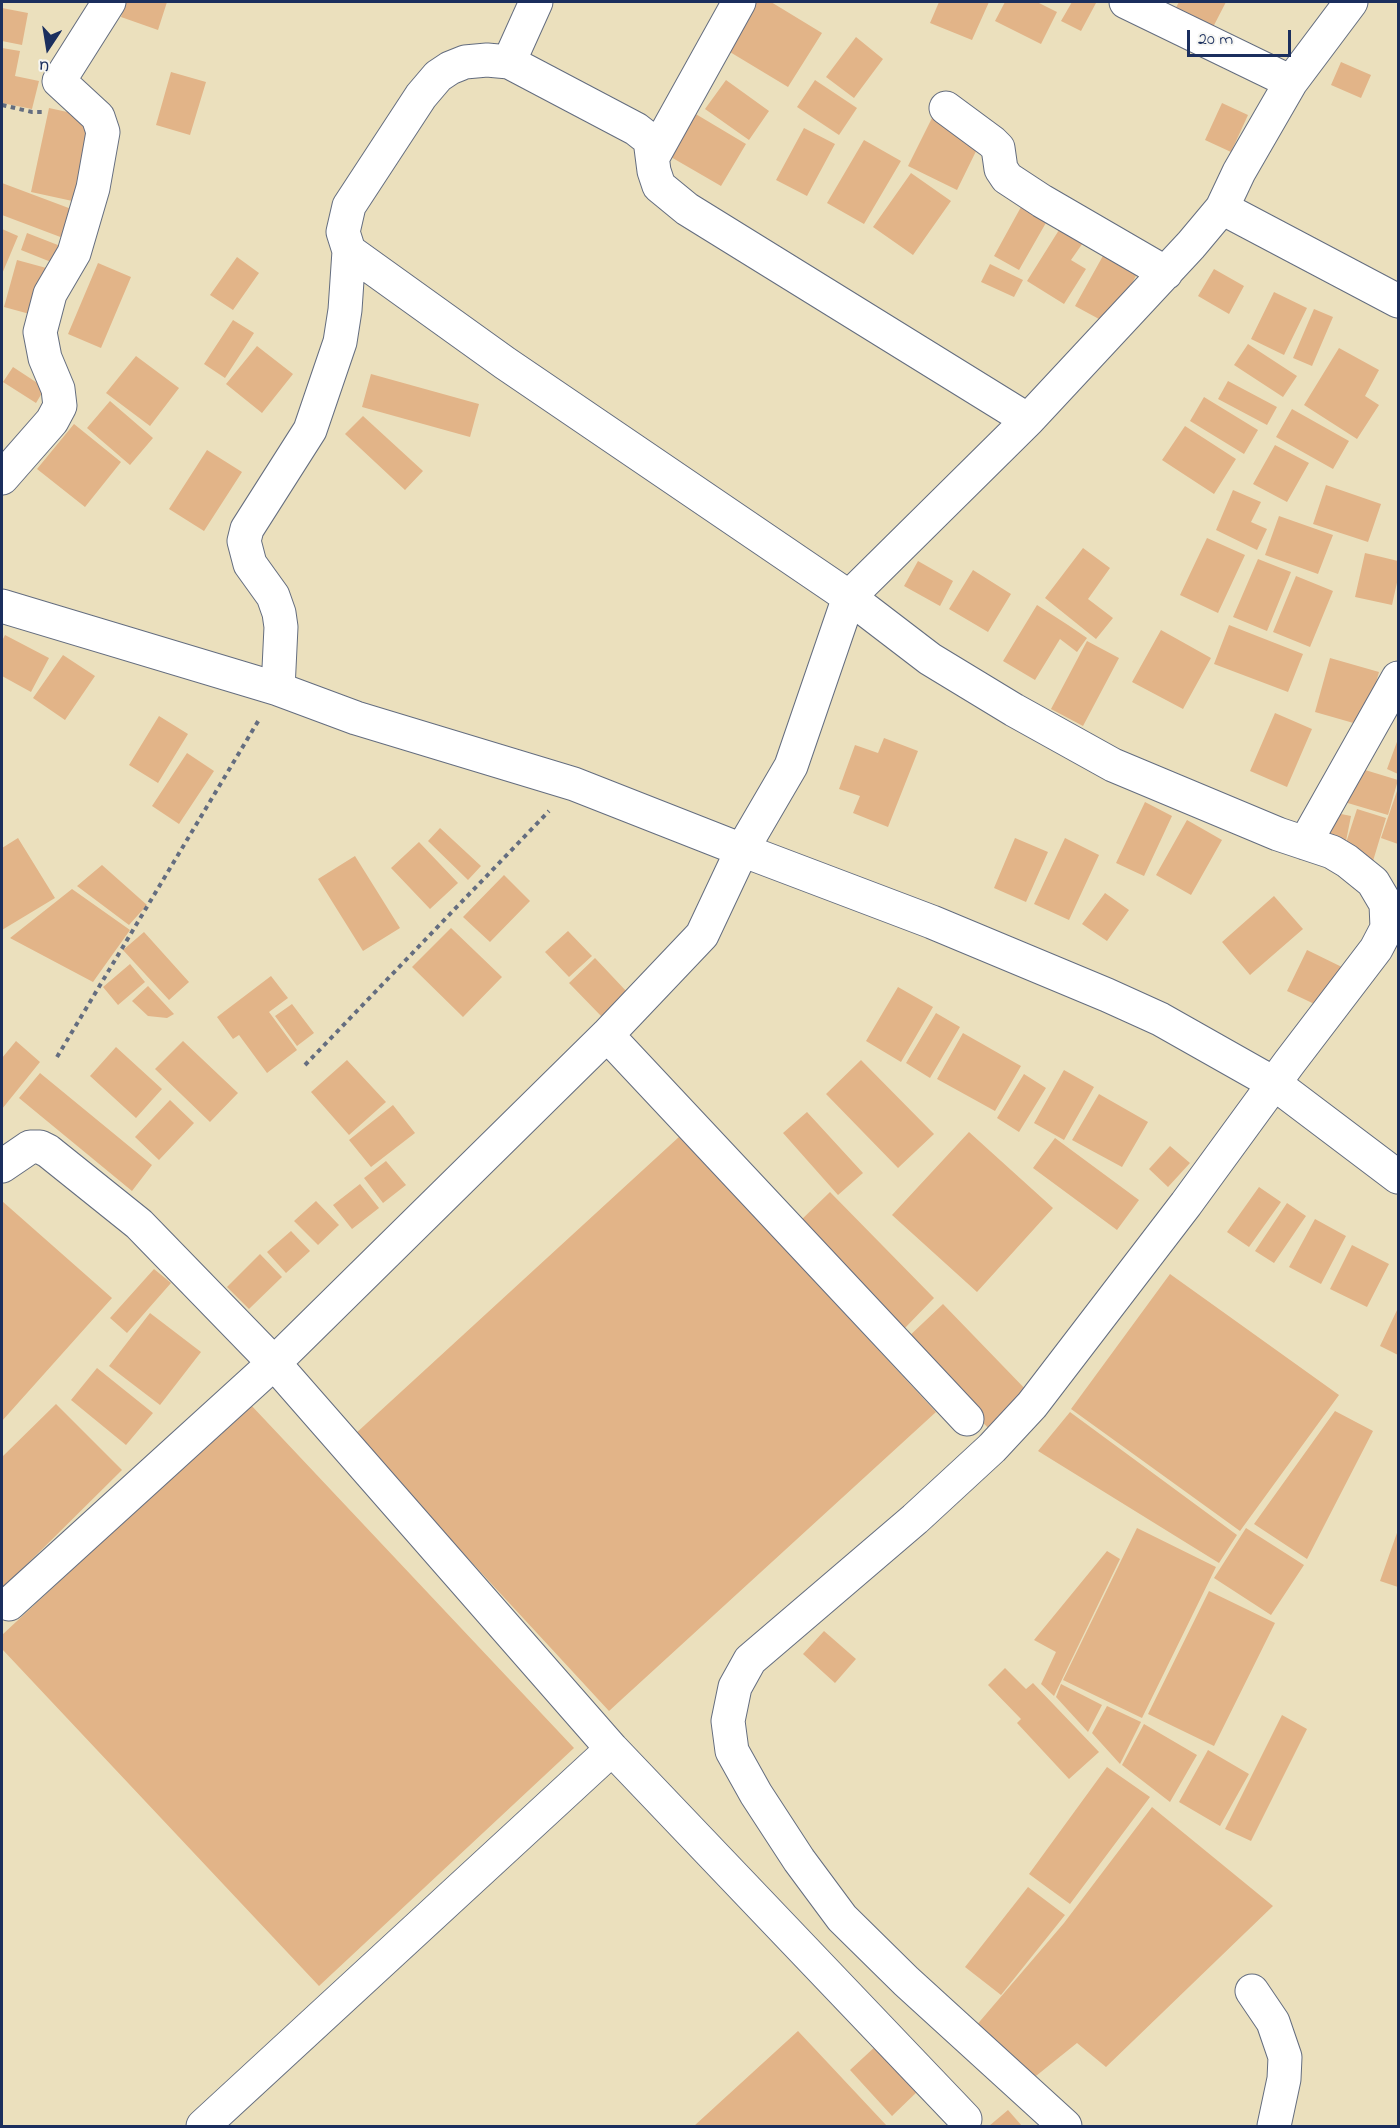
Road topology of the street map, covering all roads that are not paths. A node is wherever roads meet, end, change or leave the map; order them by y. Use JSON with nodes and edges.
{"nodes":[{"id":1,"x":109,"y":2,"type":"edge"},
{"id":2,"x":536,"y":2,"type":"edge"},
{"id":3,"x":739,"y":2,"type":"edge"},
{"id":4,"x":1126,"y":2,"type":"edge"},
{"id":5,"x":1351,"y":2,"type":"edge"},
{"id":6,"x":509,"y":62,"type":"junction"},
{"id":7,"x":1291,"y":82,"type":"junction"},
{"id":8,"x":946,"y":108,"type":"dead end"},
{"id":9,"x":654,"y":155,"type":"junction"},
{"id":10,"x":1222,"y":208,"type":"junction"},
{"id":11,"x":349,"y":251,"type":"junction"},
{"id":12,"x":1166,"y":273,"type":"junction"},
{"id":13,"x":1398,"y":301,"type":"edge"},
{"id":14,"x":1028,"y":420,"type":"junction"},
{"id":15,"x":2,"y":478,"type":"edge"},
{"id":16,"x":849,"y":597,"type":"junction"},
{"id":17,"x":2,"y":606,"type":"edge"},
{"id":18,"x":1398,"y":678,"type":"edge"},
{"id":19,"x":278,"y":689,"type":"junction"},
{"id":20,"x":1305,"y":843,"type":"junction"},
{"id":21,"x":742,"y":850,"type":"junction"},
{"id":22,"x":1392,"y":892,"type":"edge"},
{"id":23,"x":607,"y":1035,"type":"junction"},
{"id":24,"x":1275,"y":1084,"type":"junction"},
{"id":25,"x":2,"y":1166,"type":"edge"},
{"id":26,"x":1398,"y":1177,"type":"edge"},
{"id":27,"x":274,"y":1363,"type":"junction"},
{"id":28,"x":967,"y":1419,"type":"dead end"},
{"id":29,"x":9,"y":1604,"type":"dead end"},
{"id":30,"x":612,"y":1749,"type":"junction"},
{"id":31,"x":1252,"y":1991,"type":"dead end"},
{"id":32,"x":965,"y":2120,"type":"dead end"},
{"id":33,"x":202,"y":2127,"type":"edge"},
{"id":34,"x":1065,"y":2127,"type":"edge"},
{"id":35,"x":1274,"y":2127,"type":"edge"}],
"edges":[{"from":1,"to":15,"type":"street"},
{"from":2,"to":6,"type":"street"},
{"from":3,"to":9,"type":"street"},
{"from":4,"to":7,"type":"street"},
{"from":5,"to":7,"type":"street"},
{"from":6,"to":9,"type":"street"},
{"from":6,"to":11,"type":"street"},
{"from":7,"to":10,"type":"street"},
{"from":8,"to":12,"type":"street"},
{"from":9,"to":14,"type":"street"},
{"from":10,"to":12,"type":"street"},
{"from":10,"to":13,"type":"street"},
{"from":11,"to":16,"type":"street"},
{"from":11,"to":19,"type":"street"},
{"from":12,"to":14,"type":"street"},
{"from":14,"to":16,"type":"street"},
{"from":16,"to":20,"type":"street"},
{"from":16,"to":21,"type":"street"},
{"from":17,"to":19,"type":"street"},
{"from":18,"to":20,"type":"street"},
{"from":19,"to":21,"type":"street"},
{"from":20,"to":22,"type":"street"},
{"from":21,"to":23,"type":"street"},
{"from":21,"to":24,"type":"street"},
{"from":22,"to":24,"type":"street"},
{"from":23,"to":27,"type":"street"},
{"from":23,"to":28,"type":"street"},
{"from":24,"to":26,"type":"street"},
{"from":24,"to":34,"type":"street"},
{"from":25,"to":27,"type":"street"},
{"from":27,"to":29,"type":"street"},
{"from":27,"to":30,"type":"street"},
{"from":30,"to":32,"type":"street"},
{"from":30,"to":33,"type":"street"},
{"from":31,"to":35,"type":"street"}]}
